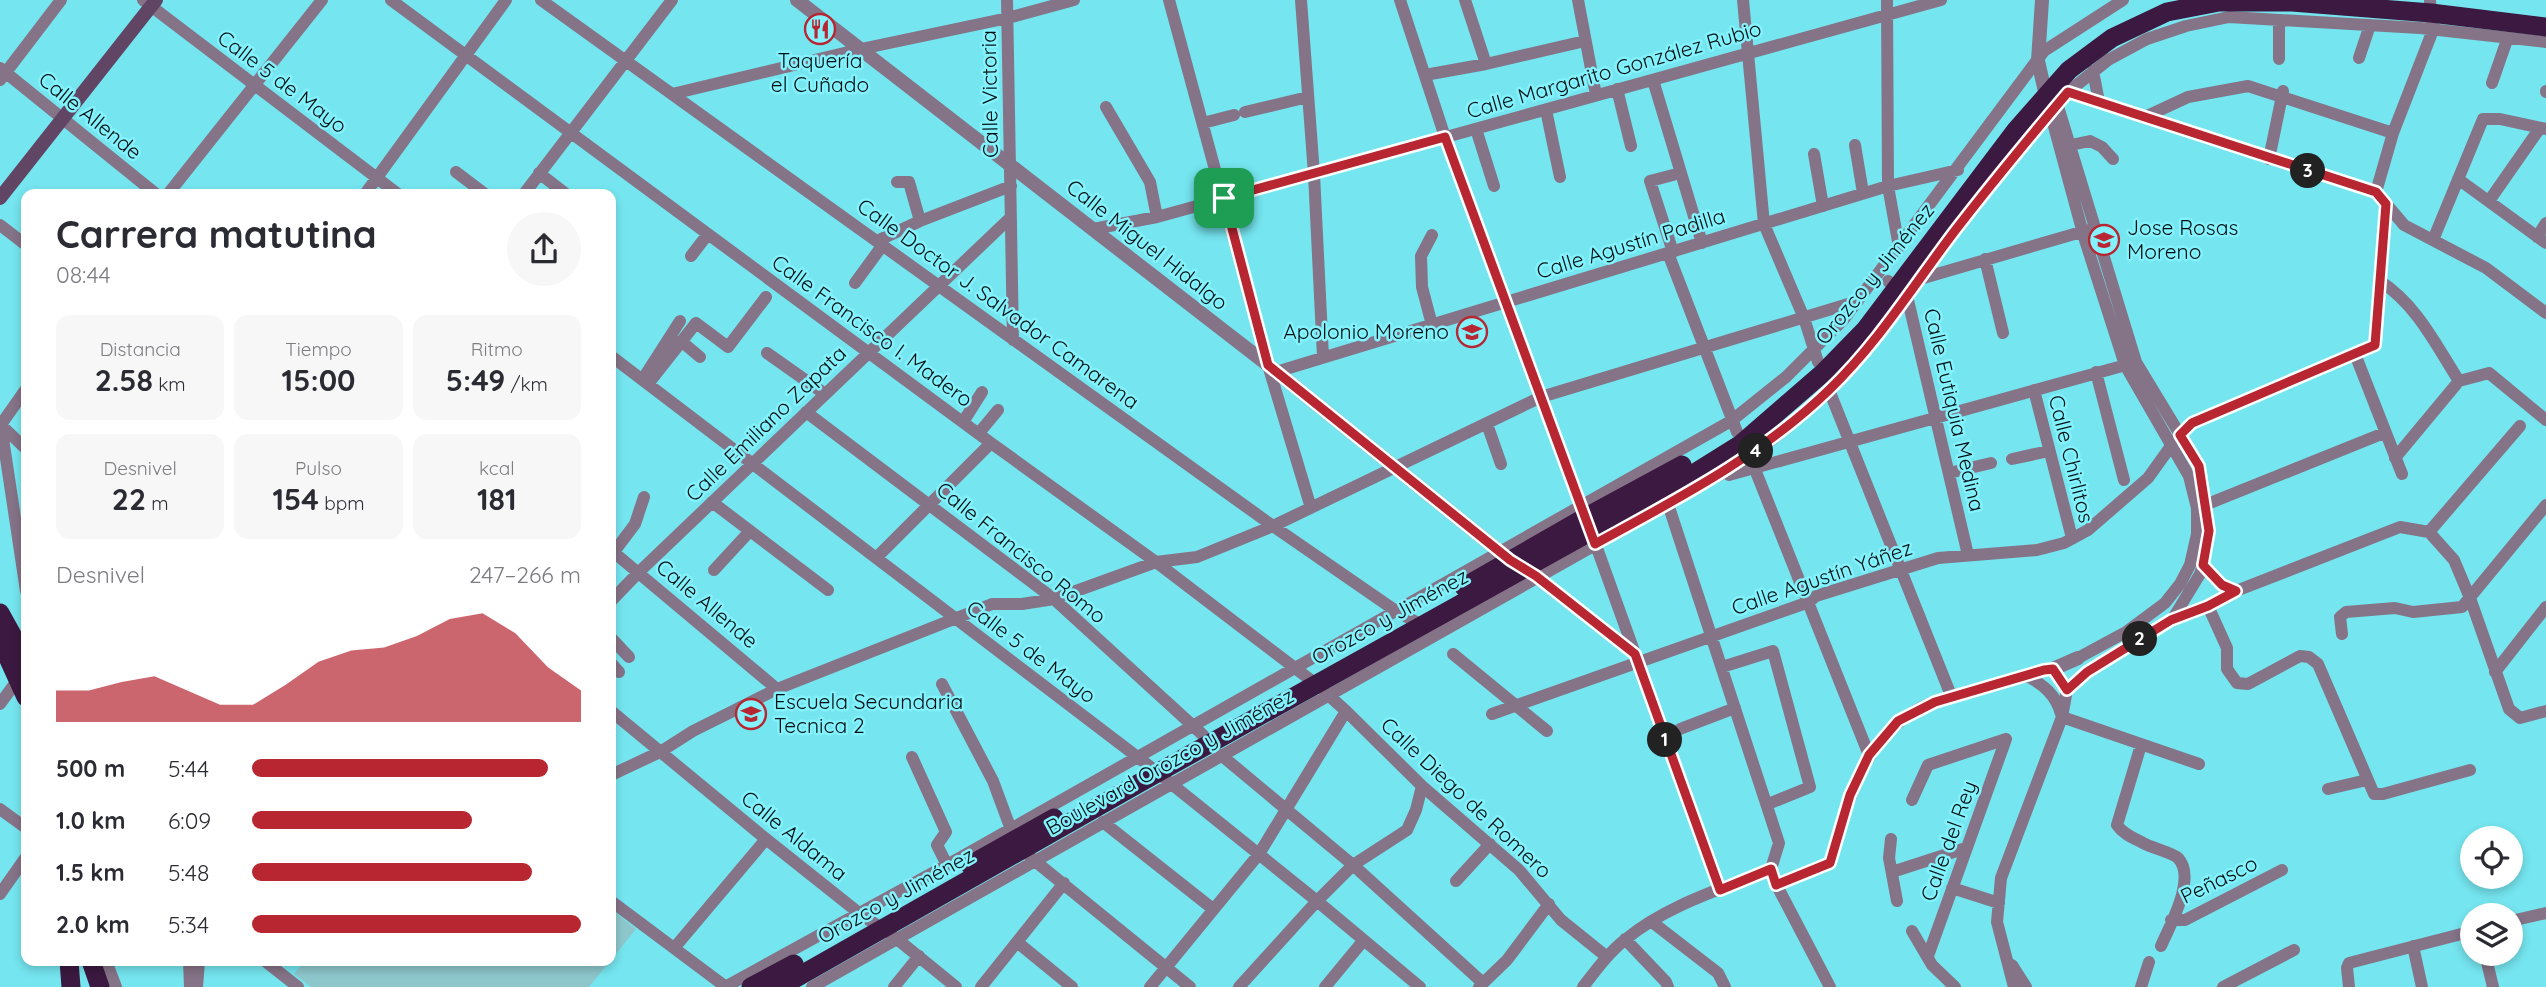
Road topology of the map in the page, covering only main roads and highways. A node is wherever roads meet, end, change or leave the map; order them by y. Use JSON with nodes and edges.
{"nodes":[{"id":1,"x":2166,"y":0,"type":"edge"},
{"id":2,"x":150,"y":2,"type":"edge"},
{"id":3,"x":2429,"y":11,"type":"edge"},
{"id":4,"x":2546,"y":16,"type":"edge"},
{"id":5,"x":2546,"y":27,"type":"edge"},
{"id":6,"x":2049,"y":80,"type":"junction"},
{"id":7,"x":0,"y":198,"type":"edge"},
{"id":8,"x":1897,"y":288,"type":"junction"},
{"id":9,"x":1588,"y":525,"type":"junction"},
{"id":10,"x":0,"y":614,"type":"edge"},
{"id":11,"x":11,"y":659,"type":"edge"},
{"id":12,"x":1311,"y":681,"type":"junction"},
{"id":13,"x":21,"y":684,"type":"edge"},
{"id":14,"x":1153,"y":770,"type":"junction"},
{"id":15,"x":878,"y":926,"type":"junction"},
{"id":16,"x":69,"y":966,"type":"edge"},
{"id":17,"x":93,"y":966,"type":"edge"},
{"id":18,"x":71,"y":987,"type":"edge"},
{"id":19,"x":100,"y":987,"type":"edge"},
{"id":20,"x":751,"y":987,"type":"edge"},
{"id":21,"x":780,"y":987,"type":"edge"}],
"edges":[{"from":1,"to":6,"type":"highway","name":"Orozco y Jiménez"},
{"from":2,"to":7,"type":"main road"},
{"from":3,"to":4,"type":"highway","name":"Orozco y Jiménez"},
{"from":3,"to":5,"type":"highway","name":"Orozco y Jiménez"},
{"from":3,"to":6,"type":"highway","name":"Orozco y Jiménez"},
{"from":6,"to":8,"type":"highway","name":"Orozco y Jiménez"},
{"from":8,"to":9,"type":"highway","name":"Orozco y Jiménez"},
{"from":8,"to":9,"type":"highway","name":"Orozco y Jiménez"},
{"from":9,"to":12,"type":"highway","name":"Orozco y Jiménez"},
{"from":10,"to":11,"type":"highway"},
{"from":11,"to":13,"type":"highway"},
{"from":12,"to":14,"type":"highway","name":"Orozco y Jiménez"},
{"from":12,"to":14,"type":"highway","name":"Orozco y Jiménez"},
{"from":14,"to":15,"type":"highway","name":"Orozco y Jiménez"},
{"from":15,"to":20,"type":"highway","name":"Orozco y Jiménez"},
{"from":15,"to":21,"type":"highway","name":"Orozco y Jiménez"},
{"from":16,"to":18,"type":"highway"},
{"from":17,"to":19,"type":"highway"}]}
